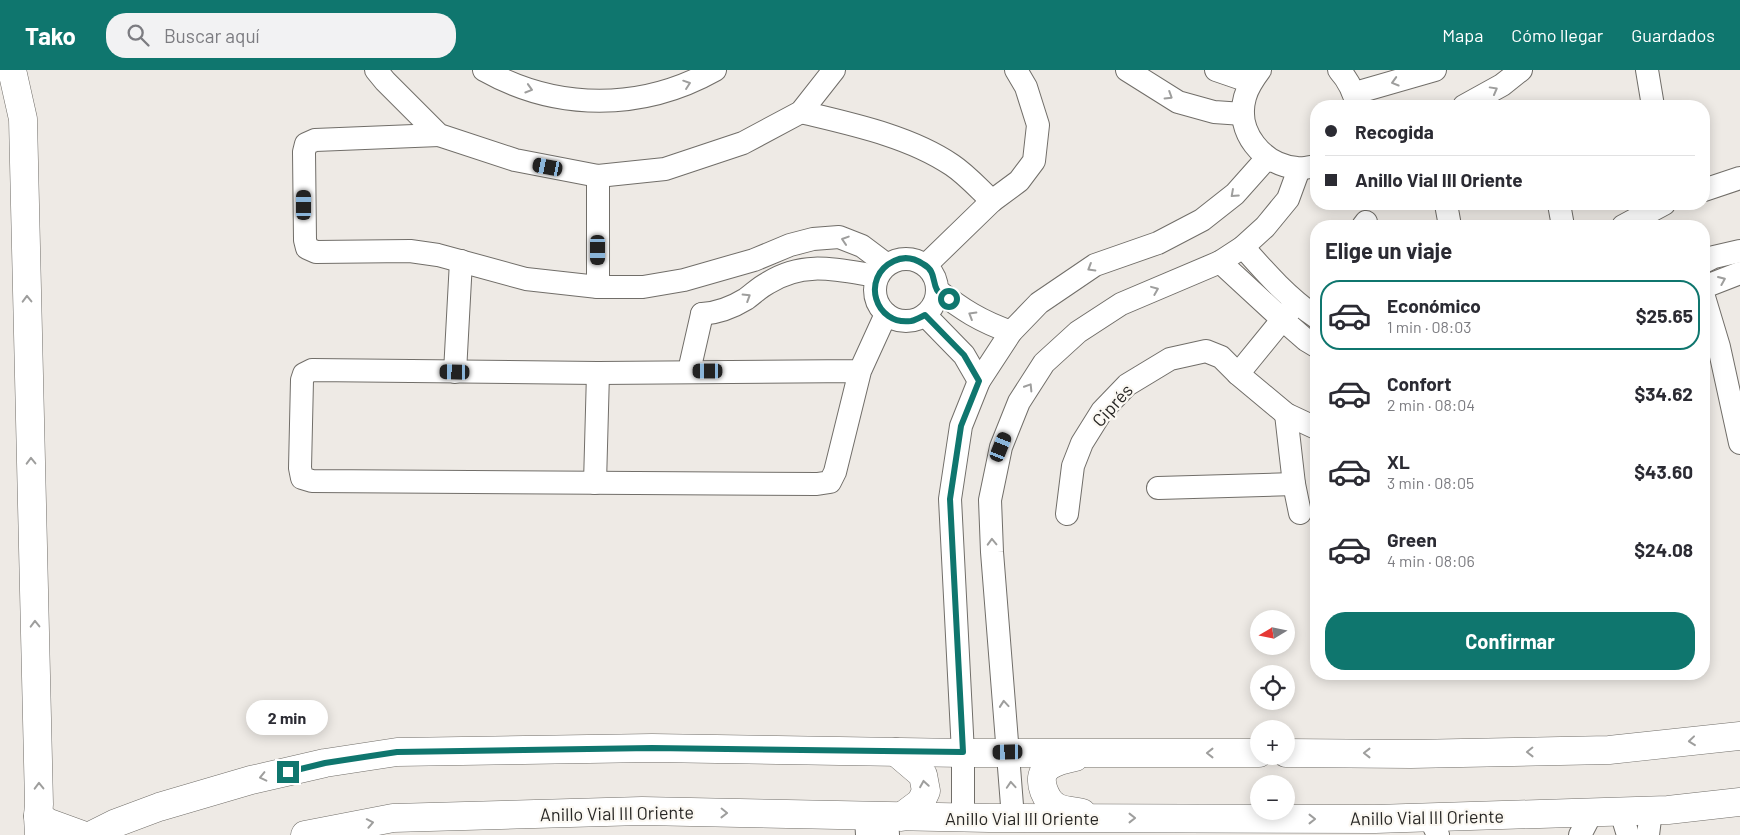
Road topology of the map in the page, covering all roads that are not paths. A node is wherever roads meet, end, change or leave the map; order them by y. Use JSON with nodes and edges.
{"nodes":[{"id":1,"x":12,"y":70,"type":"edge"},
{"id":2,"x":376,"y":70,"type":"edge"},
{"id":3,"x":484,"y":70,"type":"edge"},
{"id":4,"x":715,"y":70,"type":"edge"},
{"id":5,"x":834,"y":70,"type":"edge"},
{"id":6,"x":1016,"y":70,"type":"edge"},
{"id":7,"x":1128,"y":70,"type":"edge"},
{"id":8,"x":1216,"y":70,"type":"edge"},
{"id":9,"x":1339,"y":70,"type":"edge"},
{"id":10,"x":1435,"y":70,"type":"edge"},
{"id":11,"x":1521,"y":70,"type":"edge"},
{"id":12,"x":1646,"y":70,"type":"edge"},
{"id":13,"x":1256,"y":76,"type":"edge"},
{"id":14,"x":1356,"y":100,"type":"edge"},
{"id":15,"x":1475,"y":100,"type":"edge"},
{"id":16,"x":1652,"y":100,"type":"edge"},
{"id":17,"x":801,"y":112,"type":"junction"},
{"id":18,"x":1243,"y":114,"type":"junction"},
{"id":19,"x":439,"y":135,"type":"junction"},
{"id":20,"x":1267,"y":158,"type":"junction"},
{"id":21,"x":1308,"y":167,"type":"edge"},
{"id":22,"x":598,"y":176,"type":"junction"},
{"id":23,"x":1740,"y":178,"type":"edge"},
{"id":24,"x":1710,"y":188,"type":"edge"},
{"id":25,"x":992,"y":201,"type":"junction"},
{"id":26,"x":1653,"y":210,"type":"edge"},
{"id":27,"x":1634,"y":220,"type":"edge"},
{"id":28,"x":1243,"y":247,"type":"junction"},
{"id":29,"x":1740,"y":250,"type":"edge"},
{"id":30,"x":1710,"y":259,"type":"edge"},
{"id":31,"x":461,"y":261,"type":"junction"},
{"id":32,"x":1220,"y":262,"type":"junction"},
{"id":33,"x":926,"y":265,"type":"junction"},
{"id":34,"x":882,"y":270,"type":"junction"},
{"id":35,"x":1264,"y":272,"type":"junction"},
{"id":36,"x":1740,"y":273,"type":"edge"},
{"id":37,"x":684,"y":280,"type":"junction"},
{"id":38,"x":1710,"y":285,"type":"edge"},
{"id":39,"x":598,"y":287,"type":"junction"},
{"id":40,"x":1248,"y":288,"type":"junction"},
{"id":41,"x":937,"y":290,"type":"junction"},
{"id":42,"x":1289,"y":312,"type":"junction"},
{"id":43,"x":702,"y":314,"type":"junction"},
{"id":44,"x":886,"y":314,"type":"junction"},
{"id":45,"x":925,"y":315,"type":"junction"},
{"id":46,"x":1310,"y":316,"type":"edge"},
{"id":47,"x":1012,"y":332,"type":"junction"},
{"id":48,"x":1310,"y":342,"type":"edge"},
{"id":49,"x":1711,"y":354,"type":"edge"},
{"id":50,"x":689,"y":371,"type":"junction"},
{"id":51,"x":860,"y":371,"type":"junction"},
{"id":52,"x":455,"y":372,"type":"junction"},
{"id":53,"x":598,"y":373,"type":"junction"},
{"id":54,"x":1238,"y":374,"type":"junction"},
{"id":55,"x":979,"y":381,"type":"junction"},
{"id":56,"x":1286,"y":414,"type":"junction"},
{"id":57,"x":1310,"y":425,"type":"edge"},
{"id":58,"x":1740,"y":443,"type":"edge"},
{"id":59,"x":595,"y":482,"type":"junction"},
{"id":60,"x":1294,"y":484,"type":"junction"},
{"id":61,"x":1158,"y":488,"type":"dead end"},
{"id":62,"x":1067,"y":514,"type":"dead end"},
{"id":63,"x":1300,"y":514,"type":"dead end"},
{"id":64,"x":1740,"y":736,"type":"edge"},
{"id":65,"x":896,"y":752,"type":"junction"},
{"id":66,"x":963,"y":752,"type":"junction"},
{"id":67,"x":1008,"y":752,"type":"junction"},
{"id":68,"x":1096,"y":752,"type":"junction"},
{"id":69,"x":1250,"y":753,"type":"edge"},
{"id":70,"x":1295,"y":753,"type":"edge"},
{"id":71,"x":1740,"y":802,"type":"edge"},
{"id":72,"x":963,"y":818,"type":"junction"},
{"id":73,"x":1013,"y":818,"type":"junction"},
{"id":74,"x":1105,"y":818,"type":"junction"},
{"id":75,"x":1624,"y":823,"type":"edge"},
{"id":76,"x":1650,"y":823,"type":"edge"},
{"id":77,"x":882,"y":824,"type":"edge"},
{"id":78,"x":1586,"y":824,"type":"edge"},
{"id":79,"x":39,"y":826,"type":"edge"},
{"id":80,"x":1434,"y":826,"type":"edge"},
{"id":81,"x":82,"y":835,"type":"edge"},
{"id":82,"x":92,"y":835,"type":"edge"},
{"id":83,"x":305,"y":835,"type":"edge"}],
"edges":[{"from":79,"to":1,"type":"main road","one_way":true},
{"from":2,"to":19,"type":"street"},
{"from":3,"to":4,"type":"street","one_way":true},
{"from":5,"to":17,"type":"street"},
{"from":6,"to":25,"type":"street"},
{"from":7,"to":18,"type":"street","one_way":true},
{"from":8,"to":13,"type":"street"},
{"from":9,"to":14,"type":"street"},
{"from":10,"to":14,"type":"street","one_way":true},
{"from":15,"to":11,"type":"street","one_way":true},
{"from":12,"to":16,"type":"street"},
{"from":13,"to":18,"type":"street"},
{"from":17,"to":22,"type":"street"},
{"from":17,"to":25,"type":"street"},
{"from":18,"to":20,"type":"street"},
{"from":19,"to":22,"type":"street"},
{"from":19,"to":31,"type":"street"},
{"from":20,"to":21,"type":"street"},
{"from":20,"to":47,"type":"street","one_way":true},
{"from":21,"to":28,"type":"street"},
{"from":22,"to":39,"type":"street"},
{"from":23,"to":24,"type":"street"},
{"from":25,"to":33,"type":"street"},
{"from":26,"to":27,"type":"street"},
{"from":28,"to":32,"type":"street"},
{"from":28,"to":35,"type":"street"},
{"from":29,"to":30,"type":"street"},
{"from":31,"to":39,"type":"street"},
{"from":31,"to":52,"type":"street"},
{"from":32,"to":40,"type":"street"},
{"from":67,"to":32,"type":"street","one_way":true},
{"from":33,"to":34,"type":"street"},
{"from":33,"to":41,"type":"street"},
{"from":34,"to":37,"type":"street","one_way":true},
{"from":43,"to":34,"type":"street","one_way":true},
{"from":34,"to":44,"type":"street"},
{"from":35,"to":40,"type":"street"},
{"from":35,"to":42,"type":"street"},
{"from":38,"to":36,"type":"street","one_way":true},
{"from":37,"to":39,"type":"street"},
{"from":37,"to":43,"type":"street"},
{"from":40,"to":42,"type":"street"},
{"from":41,"to":45,"type":"street"},
{"from":47,"to":41,"type":"street","one_way":true},
{"from":42,"to":46,"type":"street"},
{"from":42,"to":48,"type":"street"},
{"from":42,"to":54,"type":"street"},
{"from":43,"to":50,"type":"street"},
{"from":44,"to":45,"type":"street"},
{"from":44,"to":51,"type":"street"},
{"from":45,"to":55,"type":"street"},
{"from":47,"to":55,"type":"street"},
{"from":49,"to":58,"type":"street"},
{"from":50,"to":51,"type":"street"},
{"from":50,"to":53,"type":"street"},
{"from":51,"to":59,"type":"street"},
{"from":52,"to":53,"type":"street"},
{"from":52,"to":59,"type":"street"},
{"from":53,"to":59,"type":"street"},
{"from":54,"to":56,"type":"street","name":"Ciprés"},
{"from":54,"to":62,"type":"street","name":"Ciprés"},
{"from":55,"to":66,"type":"street"},
{"from":56,"to":57,"type":"street","name":"Ciprés"},
{"from":56,"to":60,"type":"street"},
{"from":60,"to":61,"type":"street"},
{"from":60,"to":63,"type":"street"},
{"from":64,"to":70,"type":"main road","one_way":true},
{"from":65,"to":66,"type":"main road"},
{"from":77,"to":65,"type":"main road","one_way":true},
{"from":65,"to":82,"type":"main road","one_way":true},
{"from":66,"to":67,"type":"main road"},
{"from":66,"to":72,"type":"street"},
{"from":67,"to":68,"type":"main road"},
{"from":73,"to":67,"type":"street","one_way":true},
{"from":69,"to":68,"type":"main road","one_way":true},
{"from":68,"to":74,"type":"main road"},
{"from":71,"to":76,"type":"main road","name":"Anillo Vial III Oriente"},
{"from":72,"to":73,"type":"main road","name":"Anillo Vial III Oriente"},
{"from":72,"to":77,"type":"main road","name":"Anillo Vial III Oriente"},
{"from":73,"to":74,"type":"main road","name":"Anillo Vial III Oriente"},
{"from":74,"to":80,"type":"main road","name":"Anillo Vial III Oriente","one_way":true},
{"from":75,"to":76,"type":"main road","name":"Anillo Vial III Oriente"},
{"from":75,"to":78,"type":"main road","name":"Anillo Vial III Oriente"},
{"from":83,"to":77,"type":"main road","name":"Anillo Vial III Oriente","one_way":true},
{"from":78,"to":80,"type":"main road","name":"Anillo Vial III Oriente"},
{"from":79,"to":81,"type":"main road"}]}
